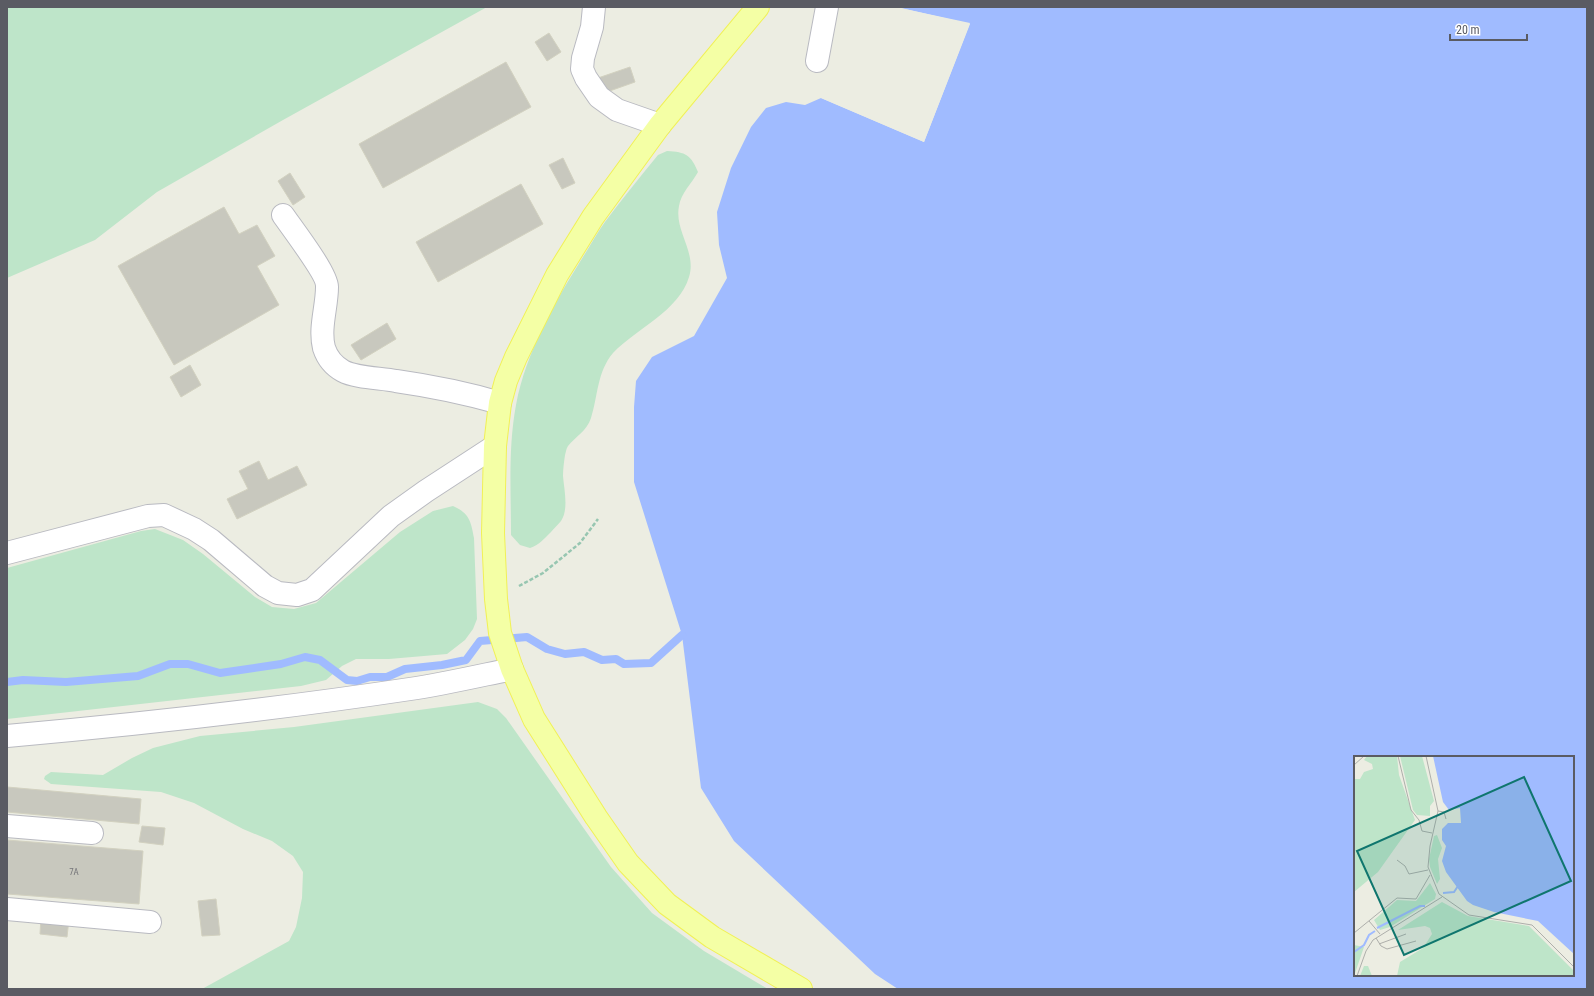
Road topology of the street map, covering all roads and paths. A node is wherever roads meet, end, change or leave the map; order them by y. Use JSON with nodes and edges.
{"nodes":[{"id":1,"x":594,"y":7,"type":"edge"},
{"id":2,"x":758,"y":7,"type":"edge"},
{"id":3,"x":827,"y":7,"type":"edge"},
{"id":4,"x":816,"y":61,"type":"dead end"},
{"id":5,"x":660,"y":125,"type":"junction"},
{"id":6,"x":283,"y":215,"type":"dead end"},
{"id":7,"x":500,"y":403,"type":"junction"},
{"id":8,"x":495,"y":446,"type":"junction"},
{"id":9,"x":598,"y":519,"type":"dead end"},
{"id":10,"x":7,"y":553,"type":"edge"},
{"id":11,"x":496,"y":599,"type":"junction"},
{"id":12,"x":512,"y":670,"type":"junction"},
{"id":13,"x":7,"y":736,"type":"edge"},
{"id":14,"x":7,"y":826,"type":"edge"},
{"id":15,"x":92,"y":833,"type":"dead end"},
{"id":16,"x":7,"y":909,"type":"edge"},
{"id":17,"x":150,"y":922,"type":"dead end"},
{"id":18,"x":801,"y":989,"type":"edge"}],
"edges":[{"from":1,"to":5,"type":"street"},
{"from":2,"to":5,"type":"main road"},
{"from":3,"to":4,"type":"street"},
{"from":5,"to":7,"type":"main road"},
{"from":6,"to":7,"type":"street"},
{"from":7,"to":8,"type":"main road"},
{"from":8,"to":10,"type":"street"},
{"from":8,"to":11,"type":"main road"},
{"from":9,"to":11,"type":"path"},
{"from":11,"to":12,"type":"main road"},
{"from":12,"to":13,"type":"street"},
{"from":12,"to":18,"type":"main road"},
{"from":14,"to":15,"type":"street"},
{"from":16,"to":17,"type":"street"}]}
